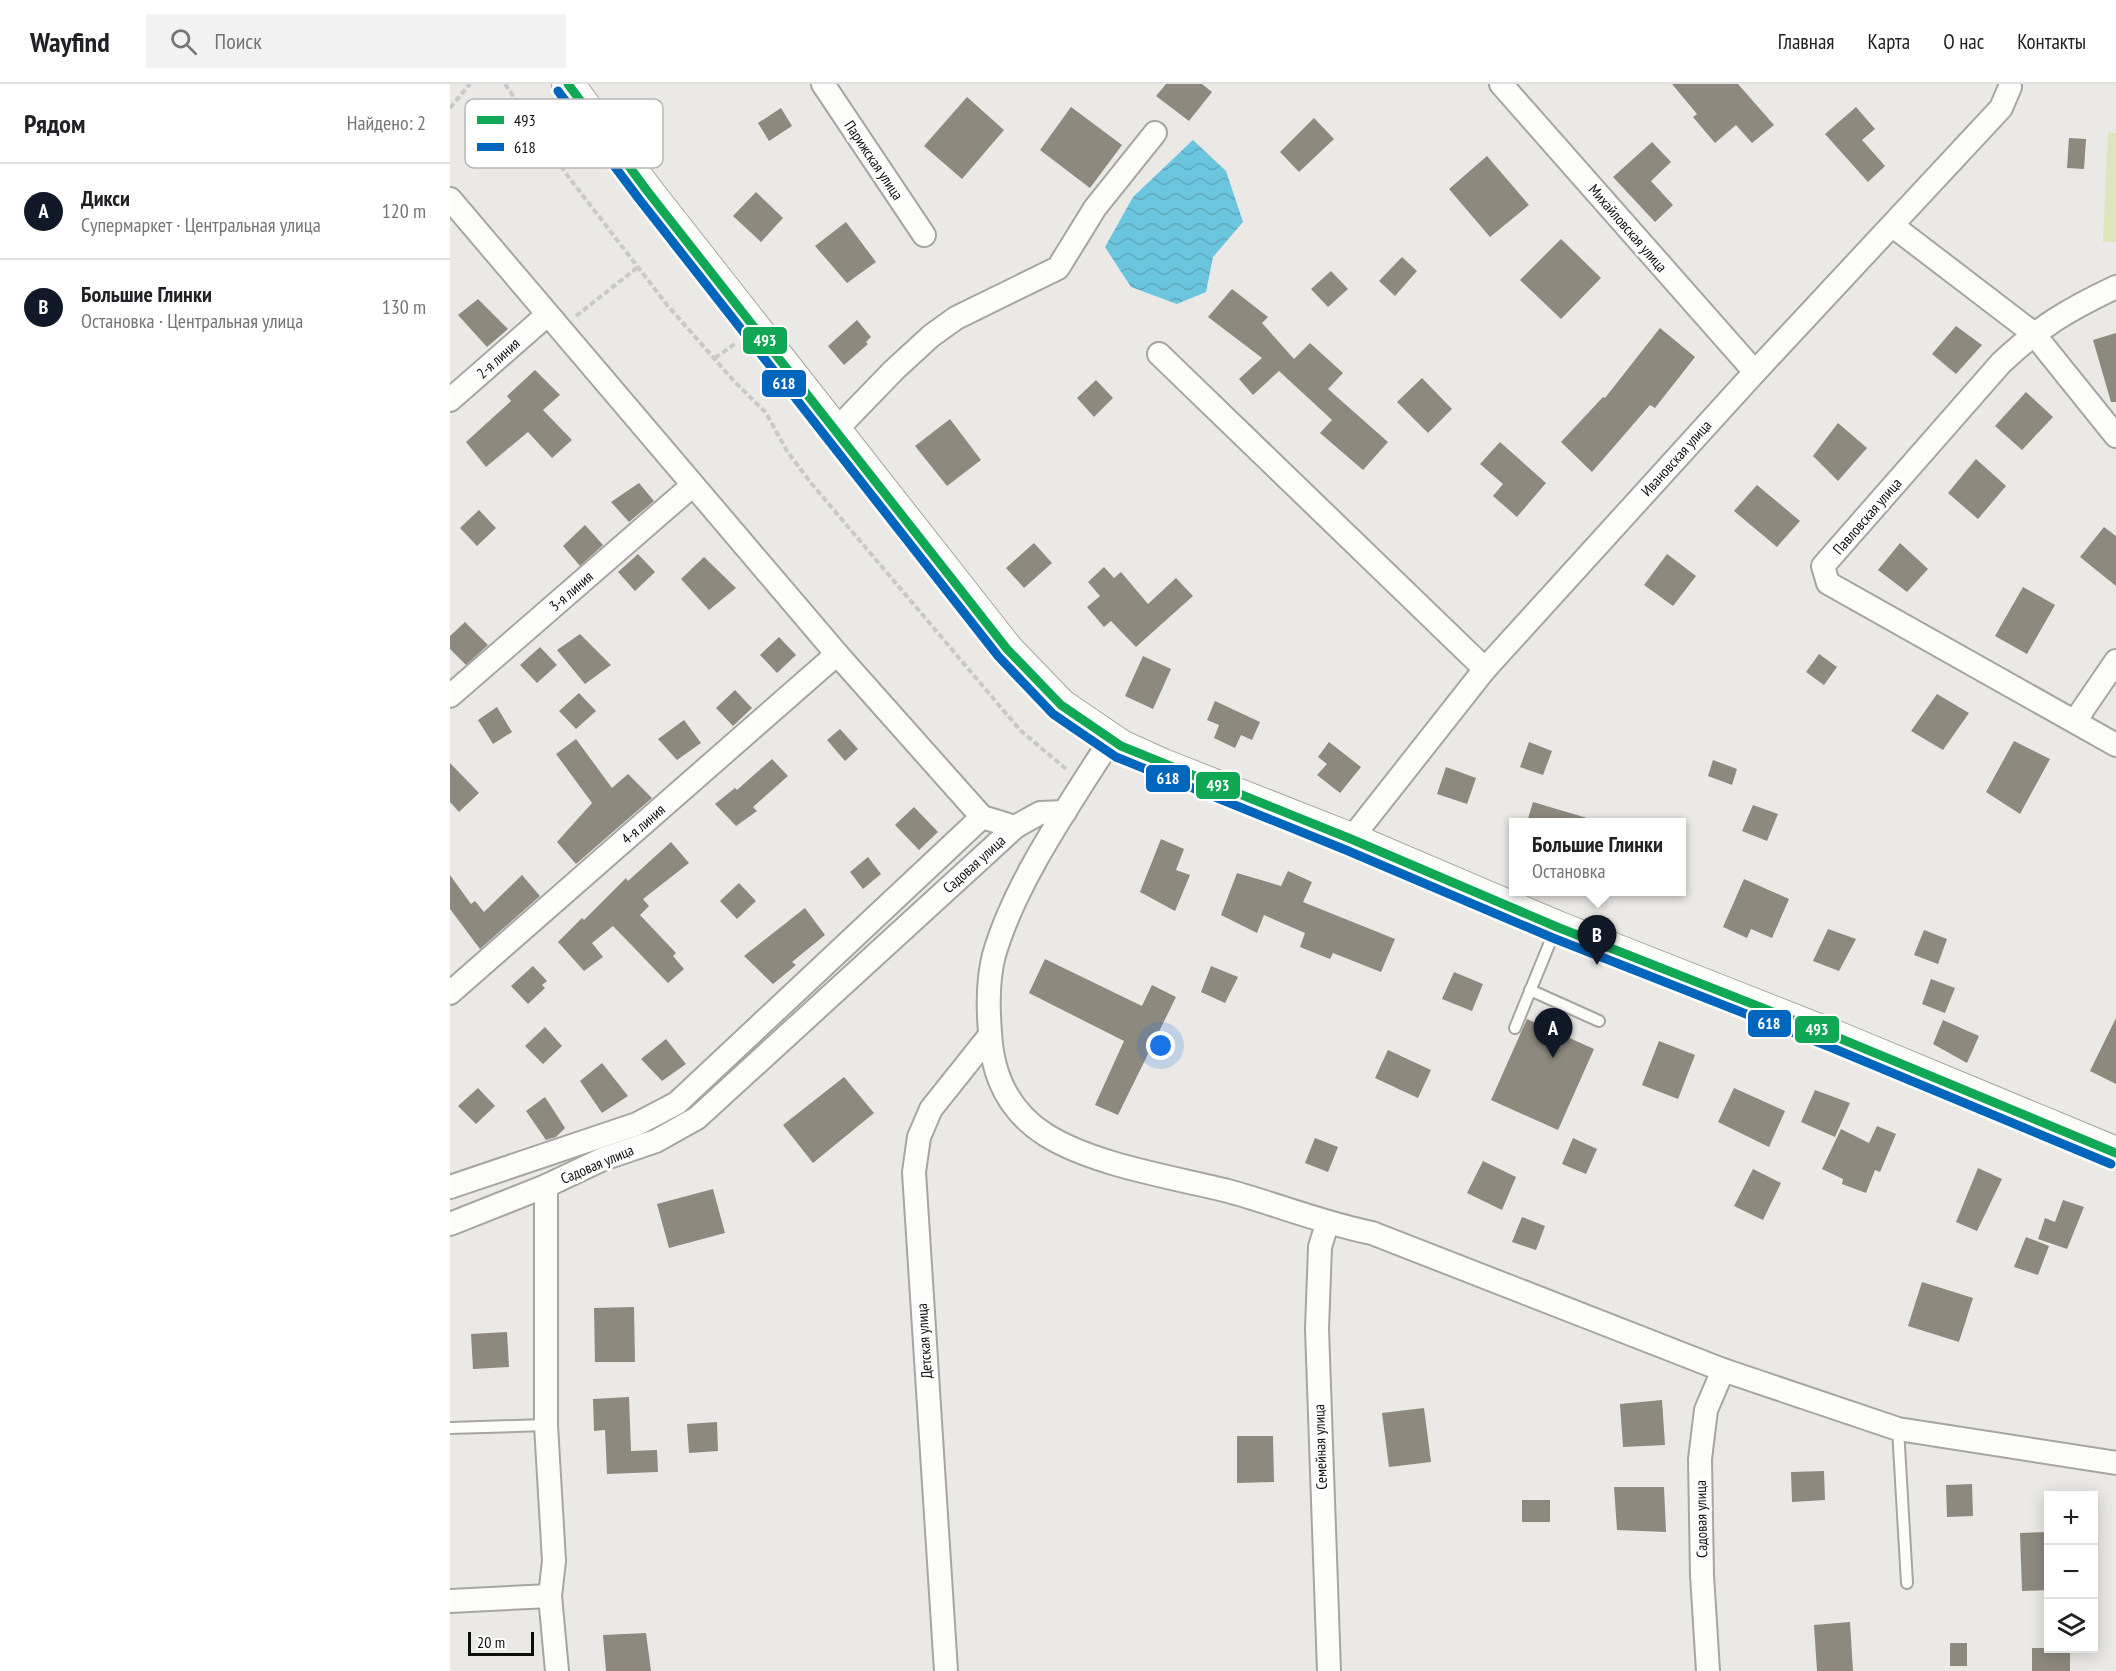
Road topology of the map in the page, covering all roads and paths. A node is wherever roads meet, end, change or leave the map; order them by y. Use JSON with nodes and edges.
{"nodes":[{"id":1,"x":470,"y":84,"type":"edge"},
{"id":2,"x":505,"y":84,"type":"edge"},
{"id":3,"x":568,"y":84,"type":"edge"},
{"id":4,"x":823,"y":84,"type":"edge"},
{"id":5,"x":1501,"y":84,"type":"edge"},
{"id":6,"x":2012,"y":85,"type":"edge"},
{"id":7,"x":515,"y":99,"type":"edge"},
{"id":8,"x":579,"y":99,"type":"edge"},
{"id":9,"x":450,"y":108,"type":"edge"},
{"id":10,"x":1155,"y":133,"type":"dead end"},
{"id":11,"x":562,"y":168,"type":"edge"},
{"id":12,"x":630,"y":168,"type":"edge"},
{"id":13,"x":450,"y":199,"type":"edge"},
{"id":14,"x":1893,"y":226,"type":"junction"},
{"id":15,"x":924,"y":235,"type":"dead end"},
{"id":16,"x":638,"y":267,"type":"junction"},
{"id":17,"x":2116,"y":287,"type":"edge"},
{"id":18,"x":553,"y":322,"type":"junction"},
{"id":19,"x":2032,"y":333,"type":"junction"},
{"id":20,"x":1159,"y":354,"type":"dead end"},
{"id":21,"x":1755,"y":372,"type":"junction"},
{"id":22,"x":450,"y":400,"type":"edge"},
{"id":23,"x":836,"y":430,"type":"junction"},
{"id":24,"x":2116,"y":436,"type":"edge"},
{"id":25,"x":693,"y":485,"type":"junction"},
{"id":26,"x":837,"y":654,"type":"junction"},
{"id":27,"x":2116,"y":662,"type":"edge"},
{"id":28,"x":1485,"y":669,"type":"junction"},
{"id":29,"x":450,"y":696,"type":"edge"},
{"id":30,"x":2075,"y":721,"type":"junction"},
{"id":31,"x":1110,"y":739,"type":"junction"},
{"id":32,"x":2116,"y":745,"type":"edge"},
{"id":33,"x":1086,"y":778,"type":"junction"},
{"id":34,"x":1065,"y":812,"type":"junction"},
{"id":35,"x":982,"y":817,"type":"junction"},
{"id":36,"x":1015,"y":827,"type":"junction"},
{"id":37,"x":1352,"y":839,"type":"junction"},
{"id":38,"x":1557,"y":927,"type":"junction"},
{"id":39,"x":1530,"y":990,"type":"junction"},
{"id":40,"x":450,"y":993,"type":"edge"},
{"id":41,"x":1599,"y":1021,"type":"dead end"},
{"id":42,"x":1515,"y":1028,"type":"dead end"},
{"id":43,"x":990,"y":1035,"type":"junction"},
{"id":44,"x":2116,"y":1153,"type":"edge"},
{"id":45,"x":450,"y":1186,"type":"edge"},
{"id":46,"x":546,"y":1186,"type":"junction"},
{"id":47,"x":450,"y":1224,"type":"edge"},
{"id":48,"x":1327,"y":1224,"type":"junction"},
{"id":49,"x":1723,"y":1370,"type":"junction"},
{"id":50,"x":546,"y":1425,"type":"junction"},
{"id":51,"x":450,"y":1428,"type":"edge"},
{"id":52,"x":1898,"y":1430,"type":"junction"},
{"id":53,"x":2116,"y":1463,"type":"edge"},
{"id":54,"x":1907,"y":1583,"type":"dead end"},
{"id":55,"x":550,"y":1596,"type":"junction"},
{"id":56,"x":450,"y":1601,"type":"edge"},
{"id":57,"x":557,"y":1671,"type":"edge"},
{"id":58,"x":946,"y":1671,"type":"edge"},
{"id":59,"x":1329,"y":1671,"type":"edge"},
{"id":60,"x":1708,"y":1671,"type":"edge"}],
"edges":[{"from":1,"to":9,"type":"path"},
{"from":2,"to":7,"type":"path"},
{"from":3,"to":8,"type":"main road"},
{"from":4,"to":15,"type":"street","name":"Парижская улица"},
{"from":5,"to":21,"type":"street","name":"Михайловская улица"},
{"from":6,"to":14,"type":"street","name":"Ивановская улица"},
{"from":10,"to":23,"type":"street"},
{"from":11,"to":16,"type":"path"},
{"from":12,"to":23,"type":"main road"},
{"from":13,"to":18,"type":"street"},
{"from":14,"to":19,"type":"street"},
{"from":14,"to":21,"type":"street","name":"Ивановская улица"},
{"from":16,"to":18,"type":"path"},
{"from":16,"to":33,"type":"path"},
{"from":17,"to":19,"type":"street","name":"Павловская улица"},
{"from":18,"to":22,"type":"street","name":"2-я линия"},
{"from":18,"to":25,"type":"street"},
{"from":19,"to":24,"type":"street"},
{"from":19,"to":30,"type":"street","name":"Павловская улица"},
{"from":20,"to":28,"type":"street"},
{"from":21,"to":28,"type":"street","name":"Ивановская улица"},
{"from":23,"to":31,"type":"main road"},
{"from":25,"to":26,"type":"street"},
{"from":25,"to":29,"type":"street","name":"3-я линия"},
{"from":26,"to":35,"type":"street"},
{"from":26,"to":40,"type":"street","name":"4-я линия"},
{"from":27,"to":30,"type":"street"},
{"from":28,"to":37,"type":"street","name":"Ивановская улица"},
{"from":30,"to":32,"type":"street","name":"Павловская улица"},
{"from":31,"to":33,"type":"street"},
{"from":31,"to":37,"type":"main road"},
{"from":33,"to":34,"type":"street"},
{"from":34,"to":36,"type":"street","name":"Садовая улица"},
{"from":34,"to":43,"type":"street"},
{"from":35,"to":36,"type":"street"},
{"from":35,"to":45,"type":"street"},
{"from":36,"to":46,"type":"street","name":"Садовая улица"},
{"from":37,"to":38,"type":"main road"},
{"from":38,"to":39,"type":"lane"},
{"from":38,"to":44,"type":"main road"},
{"from":39,"to":41,"type":"lane"},
{"from":39,"to":42,"type":"lane"},
{"from":43,"to":48,"type":"street"},
{"from":43,"to":58,"type":"street","name":"Детская улица"},
{"from":46,"to":47,"type":"street"},
{"from":46,"to":50,"type":"street","name":"Садовая улица"},
{"from":48,"to":49,"type":"street"},
{"from":48,"to":59,"type":"street","name":"Семейная улица"},
{"from":49,"to":52,"type":"street"},
{"from":49,"to":60,"type":"street","name":"Садовая улица"},
{"from":50,"to":51,"type":"lane"},
{"from":50,"to":55,"type":"street","name":"Садовая улица"},
{"from":52,"to":53,"type":"street"},
{"from":52,"to":54,"type":"lane"},
{"from":55,"to":56,"type":"street"},
{"from":55,"to":57,"type":"street","name":"Садовая улица"}]}
